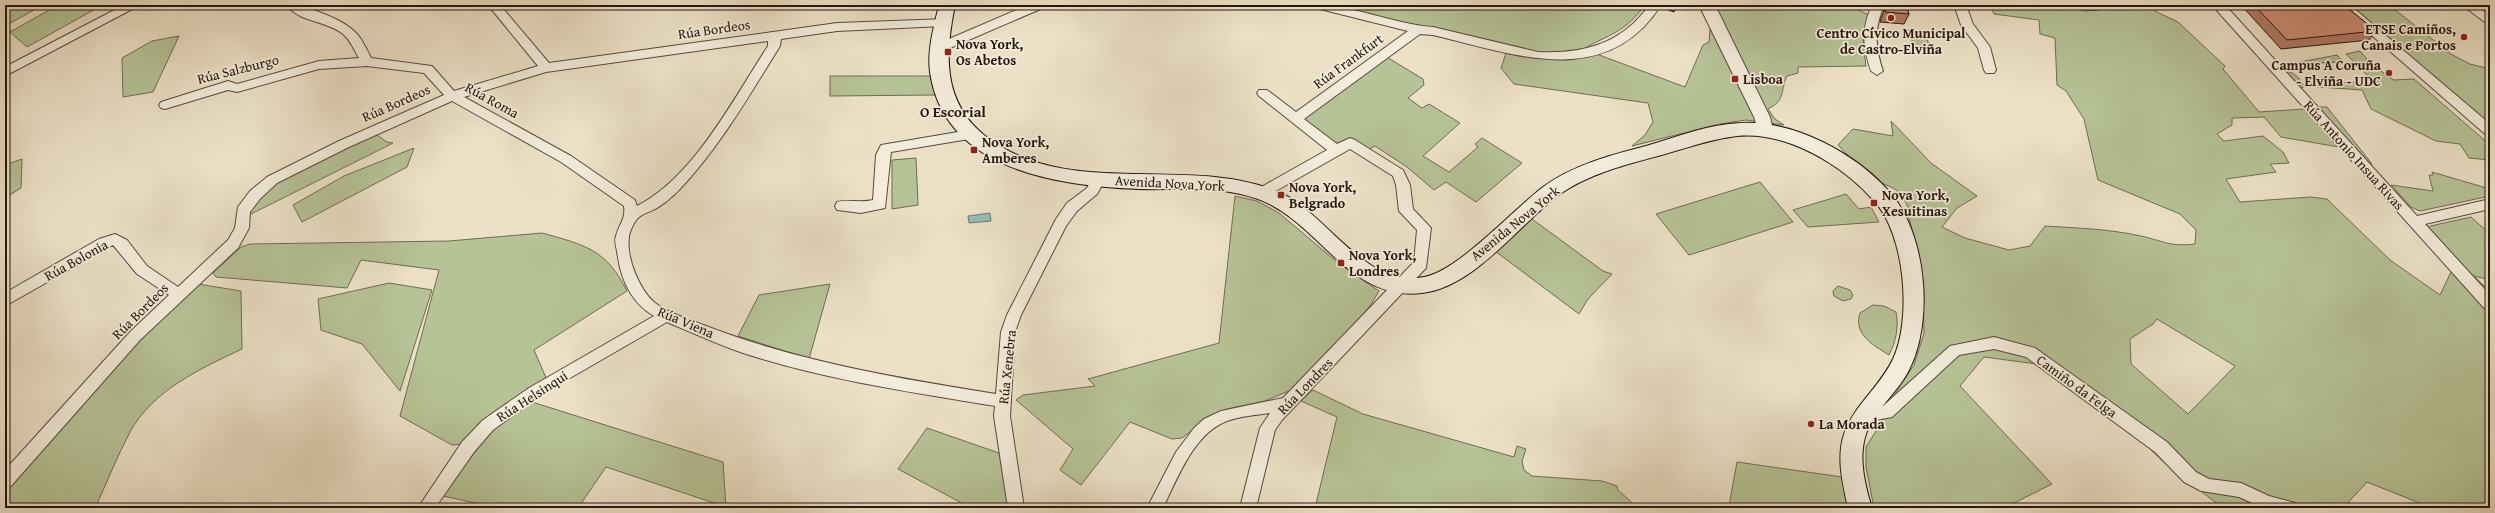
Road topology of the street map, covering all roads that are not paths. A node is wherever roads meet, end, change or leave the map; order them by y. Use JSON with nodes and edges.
{"nodes":[{"id":1,"x":134,"y":5,"type":"edge"},
{"id":2,"x":293,"y":5,"type":"edge"},
{"id":3,"x":494,"y":5,"type":"edge"},
{"id":4,"x":1039,"y":5,"type":"edge"},
{"id":5,"x":1320,"y":5,"type":"edge"},
{"id":6,"x":1655,"y":5,"type":"edge"},
{"id":7,"x":1707,"y":5,"type":"edge"},
{"id":8,"x":1878,"y":5,"type":"edge"},
{"id":9,"x":1960,"y":5,"type":"edge"},
{"id":10,"x":2218,"y":5,"type":"edge"},
{"id":11,"x":2343,"y":5,"type":"edge"},
{"id":12,"x":2468,"y":5,"type":"edge"},
{"id":13,"x":945,"y":14,"type":"edge"},
{"id":14,"x":2490,"y":22,"type":"edge"},
{"id":15,"x":1418,"y":30,"type":"junction"},
{"id":16,"x":775,"y":37,"type":"junction"},
{"id":17,"x":939,"y":48,"type":"junction"},
{"id":18,"x":367,"y":62,"type":"junction"},
{"id":19,"x":546,"y":68,"type":"junction"},
{"id":20,"x":1990,"y":70,"type":"dead end"},
{"id":21,"x":1877,"y":71,"type":"dead end"},
{"id":22,"x":5,"y":72,"type":"edge"},
{"id":23,"x":1263,"y":93,"type":"dead end"},
{"id":24,"x":452,"y":96,"type":"junction"},
{"id":25,"x":165,"y":105,"type":"dead end"},
{"id":26,"x":1297,"y":118,"type":"junction"},
{"id":27,"x":1765,"y":130,"type":"junction"},
{"id":28,"x":2490,"y":130,"type":"edge"},
{"id":29,"x":970,"y":135,"type":"junction"},
{"id":30,"x":1335,"y":150,"type":"junction"},
{"id":31,"x":1098,"y":180,"type":"junction"},
{"id":32,"x":1266,"y":196,"type":"junction"},
{"id":33,"x":2490,"y":204,"type":"edge"},
{"id":34,"x":842,"y":206,"type":"dead end"},
{"id":35,"x":632,"y":215,"type":"junction"},
{"id":36,"x":2414,"y":222,"type":"junction"},
{"id":37,"x":1400,"y":286,"type":"junction"},
{"id":38,"x":178,"y":295,"type":"junction"},
{"id":39,"x":5,"y":300,"type":"edge"},
{"id":40,"x":2490,"y":305,"type":"edge"},
{"id":41,"x":666,"y":316,"type":"junction"},
{"id":42,"x":1002,"y":401,"type":"junction"},
{"id":43,"x":1288,"y":404,"type":"junction"},
{"id":44,"x":1865,"y":416,"type":"junction"},
{"id":45,"x":5,"y":481,"type":"edge"},
{"id":46,"x":426,"y":508,"type":"edge"},
{"id":47,"x":1016,"y":508,"type":"edge"},
{"id":48,"x":1155,"y":508,"type":"edge"},
{"id":49,"x":1248,"y":508,"type":"edge"},
{"id":50,"x":1860,"y":508,"type":"edge"},
{"id":51,"x":2289,"y":508,"type":"edge"}],
"edges":[{"from":1,"to":22,"type":"street"},
{"from":2,"to":18,"type":"street"},
{"from":3,"to":19,"type":"street"},
{"from":4,"to":17,"type":"street"},
{"from":5,"to":15,"type":"street"},
{"from":6,"to":15,"type":"street"},
{"from":7,"to":27,"type":"street"},
{"from":8,"to":21,"type":"street"},
{"from":9,"to":20,"type":"street"},
{"from":10,"to":36,"type":"street","name":"Rúa Antonio Insua Rivas"},
{"from":11,"to":28,"type":"street"},
{"from":12,"to":14,"type":"street"},
{"from":13,"to":16,"type":"street","name":"Rúa Bordeos"},
{"from":13,"to":17,"type":"main road","name":"Avenida Nova York"},
{"from":15,"to":26,"type":"street","name":"Rúa Frankfurt"},
{"from":16,"to":19,"type":"street","name":"Rúa Bordeos"},
{"from":16,"to":35,"type":"street"},
{"from":17,"to":29,"type":"main road","name":"Avenida Nova York"},
{"from":18,"to":24,"type":"street","name":"Rúa Roma"},
{"from":18,"to":25,"type":"street","name":"Rúa Salzburgo"},
{"from":19,"to":24,"type":"street","name":"Rúa Bordeos"},
{"from":23,"to":26,"type":"street"},
{"from":24,"to":35,"type":"street","name":"Rúa Roma"},
{"from":24,"to":38,"type":"street","name":"Rúa Bordeos"},
{"from":26,"to":30,"type":"street"},
{"from":27,"to":37,"type":"main road","name":"Avenida Nova York"},
{"from":27,"to":44,"type":"main road","name":"Avenida Nova York"},
{"from":29,"to":31,"type":"main road","name":"Avenida Nova York"},
{"from":29,"to":34,"type":"street"},
{"from":30,"to":32,"type":"street"},
{"from":30,"to":37,"type":"street","name":"Rúa Londres"},
{"from":31,"to":32,"type":"main road","name":"Avenida Nova York"},
{"from":31,"to":42,"type":"street","name":"Rúa Xenebra"},
{"from":32,"to":37,"type":"main road","name":"Avenida Nova York"},
{"from":33,"to":36,"type":"street"},
{"from":35,"to":41,"type":"street","name":"Rúa Viena"},
{"from":36,"to":40,"type":"street","name":"Rúa Antonio Insua Rivas"},
{"from":37,"to":43,"type":"street","name":"Rúa Londres"},
{"from":38,"to":39,"type":"street","name":"Rúa Bolonia"},
{"from":38,"to":45,"type":"street","name":"Rúa Bordeos"},
{"from":41,"to":42,"type":"street","name":"Rúa Viena"},
{"from":41,"to":46,"type":"street","name":"Rúa Helsinqui"},
{"from":42,"to":47,"type":"street","name":"Rúa Xenebra"},
{"from":43,"to":48,"type":"street"},
{"from":43,"to":49,"type":"street","name":"Rúa Londres"},
{"from":44,"to":50,"type":"main road","name":"Avenida Nova York"},
{"from":44,"to":51,"type":"street","name":"Camiño da Felga"}]}
